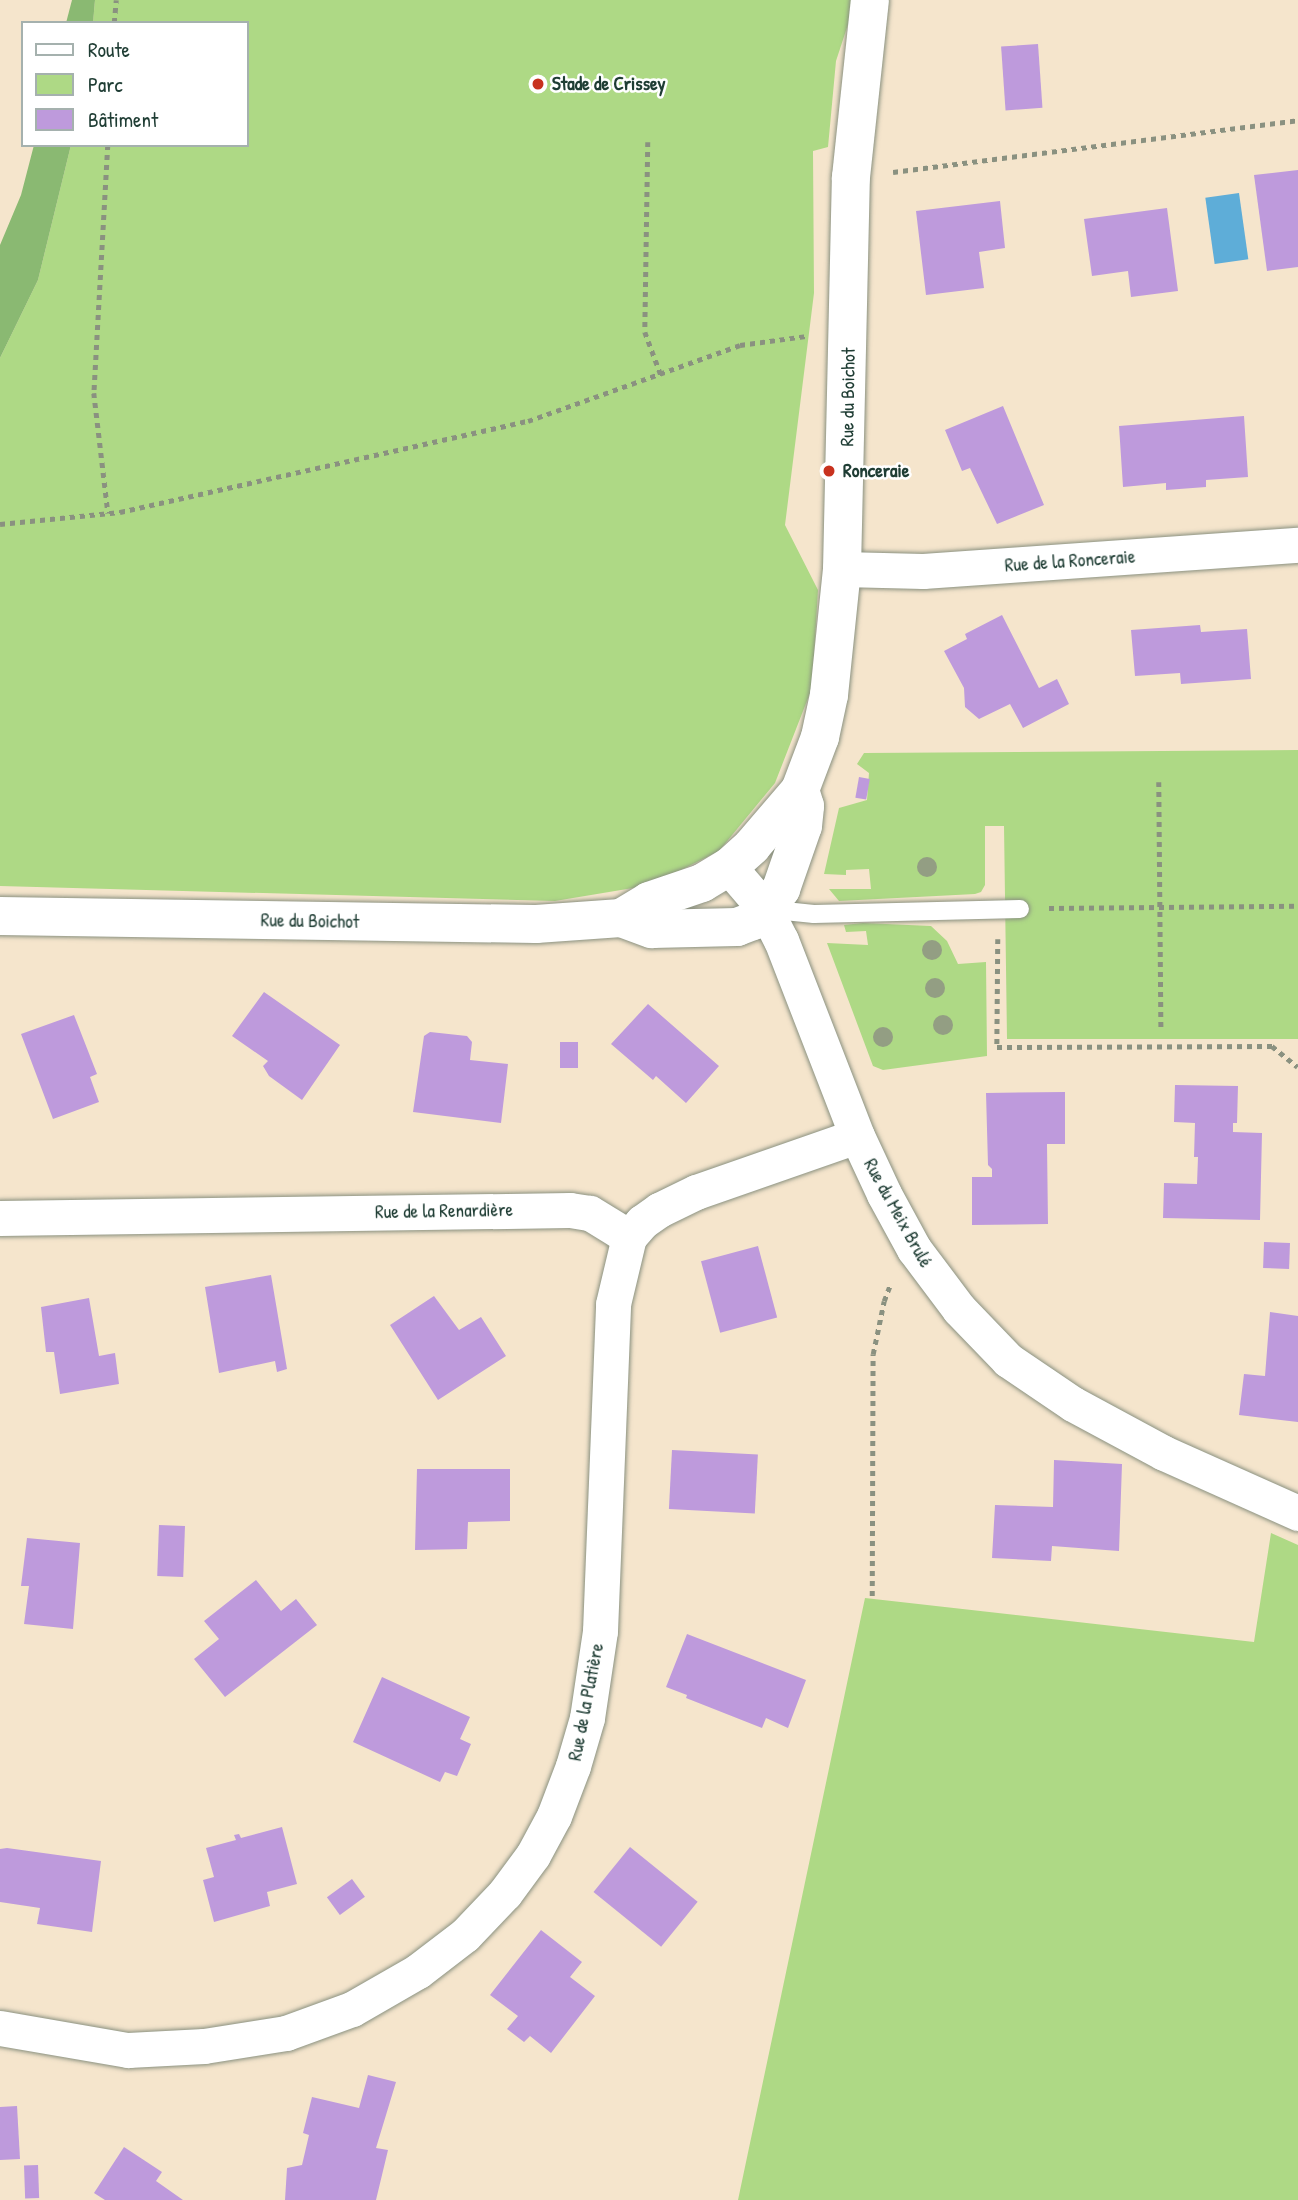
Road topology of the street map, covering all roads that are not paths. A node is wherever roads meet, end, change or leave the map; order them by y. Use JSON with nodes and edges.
{"nodes":[{"id":1,"x":870,"y":0,"type":"edge"},
{"id":2,"x":1298,"y":545,"type":"edge"},
{"id":3,"x":842,"y":569,"type":"junction"},
{"id":4,"x":800,"y":790,"type":"junction"},
{"id":5,"x":729,"y":867,"type":"junction"},
{"id":6,"x":765,"y":909,"type":"junction"},
{"id":7,"x":1020,"y":909,"type":"road end"},
{"id":8,"x":0,"y":916,"type":"edge"},
{"id":9,"x":621,"y":918,"type":"junction"},
{"id":10,"x":857,"y":1136,"type":"junction"},
{"id":11,"x":0,"y":1218,"type":"edge"},
{"id":12,"x":629,"y":1237,"type":"junction"},
{"id":13,"x":1298,"y":1513,"type":"edge"},
{"id":14,"x":0,"y":2028,"type":"edge"}],
"edges":[{"from":1,"to":3,"type":"street","name":"Rue du Boichot"},
{"from":2,"to":3,"type":"street","name":"Rue de la Ronceraie"},
{"from":3,"to":4,"type":"street","name":"Rue du Boichot"},
{"from":4,"to":5,"type":"street","name":"Rue du Boichot"},
{"from":4,"to":6,"type":"street","name":"Rue du Boichot"},
{"from":5,"to":6,"type":"street","name":"Rue du Meix Brulé"},
{"from":5,"to":9,"type":"street","name":"Rue du Boichot"},
{"from":6,"to":7,"type":"lane"},
{"from":6,"to":9,"type":"street","name":"Rue du Boichot"},
{"from":6,"to":10,"type":"street","name":"Rue du Meix Brulé"},
{"from":8,"to":9,"type":"street","name":"Rue du Boichot"},
{"from":10,"to":12,"type":"street"},
{"from":10,"to":13,"type":"street","name":"Rue du Meix Brulé"},
{"from":11,"to":12,"type":"street","name":"Rue de la Renardière"},
{"from":12,"to":14,"type":"street","name":"Rue de la Platière"}]}
